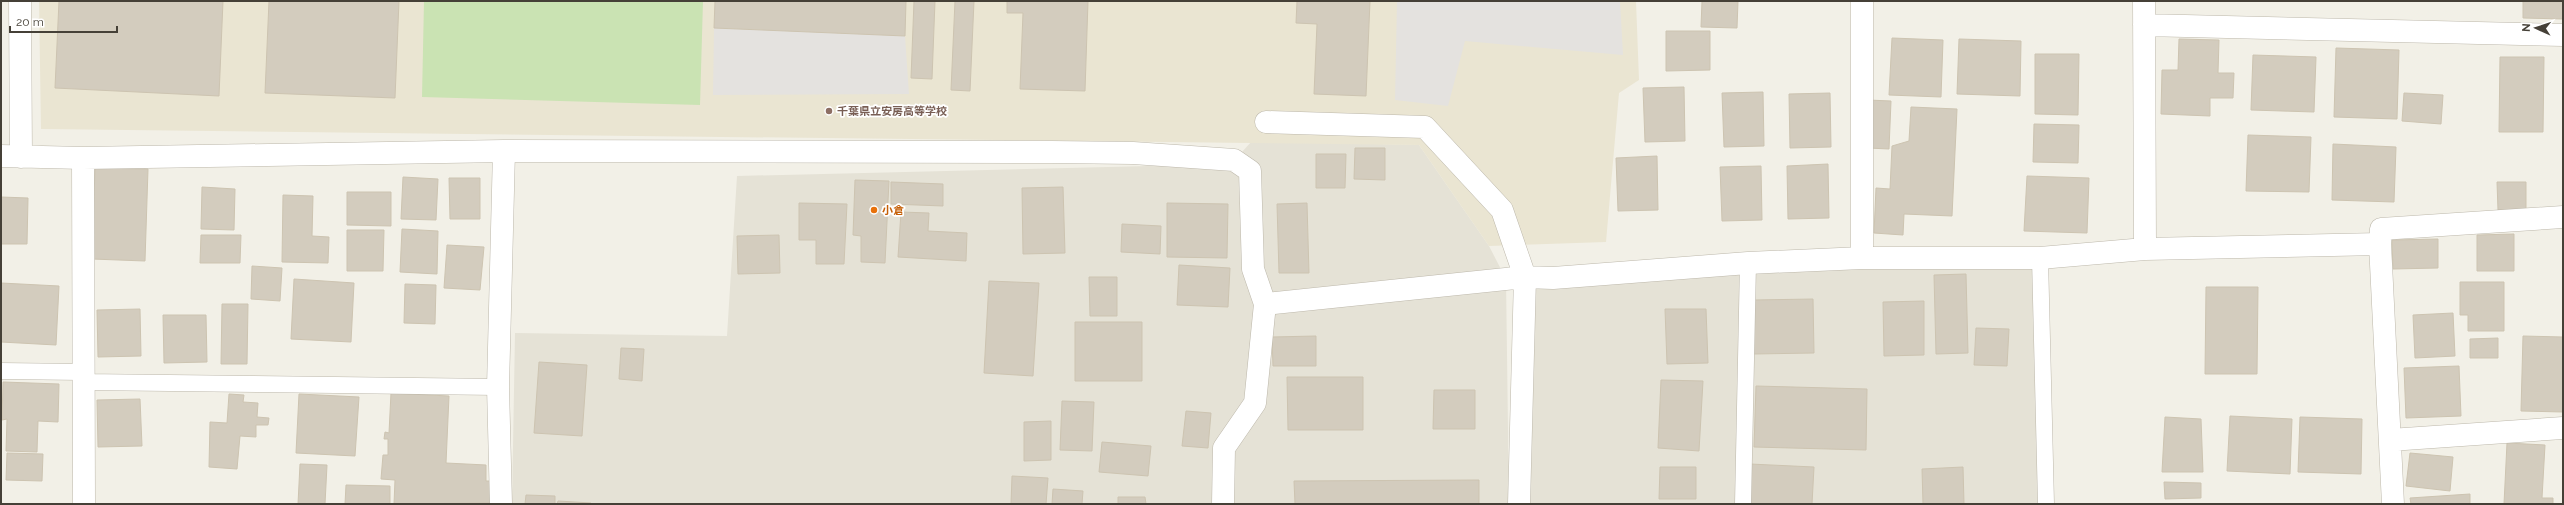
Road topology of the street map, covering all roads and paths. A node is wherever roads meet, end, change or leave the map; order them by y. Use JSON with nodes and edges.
{"nodes":[{"id":1,"x":20,"y":1,"type":"edge"},
{"id":2,"x":1862,"y":1,"type":"edge"},
{"id":3,"x":2144,"y":1,"type":"edge"},
{"id":4,"x":2144,"y":25,"type":"junction"},
{"id":5,"x":2563,"y":35,"type":"edge"},
{"id":6,"x":1266,"y":122,"type":"dead end"},
{"id":7,"x":504,"y":151,"type":"junction"},
{"id":8,"x":11,"y":157,"type":"edge"},
{"id":9,"x":83,"y":158,"type":"junction"},
{"id":10,"x":2563,"y":217,"type":"edge"},
{"id":11,"x":2380,"y":244,"type":"junction"},
{"id":12,"x":2145,"y":249,"type":"junction"},
{"id":13,"x":1862,"y":258,"type":"junction"},
{"id":14,"x":2040,"y":258,"type":"junction"},
{"id":15,"x":1748,"y":263,"type":"junction"},
{"id":16,"x":1525,"y":277,"type":"junction"},
{"id":17,"x":1265,"y":304,"type":"junction"},
{"id":18,"x":1,"y":371,"type":"edge"},
{"id":19,"x":83,"y":377,"type":"junction"},
{"id":20,"x":498,"y":387,"type":"junction"},
{"id":21,"x":2563,"y":428,"type":"edge"},
{"id":22,"x":2390,"y":440,"type":"junction"},
{"id":23,"x":84,"y":504,"type":"edge"},
{"id":24,"x":501,"y":504,"type":"edge"},
{"id":25,"x":1223,"y":504,"type":"edge"},
{"id":26,"x":1519,"y":504,"type":"edge"},
{"id":27,"x":1743,"y":504,"type":"edge"},
{"id":28,"x":2046,"y":504,"type":"edge"},
{"id":29,"x":2393,"y":504,"type":"edge"}],
"edges":[{"from":1,"to":8,"type":"street"},
{"from":2,"to":13,"type":"street"},
{"from":3,"to":4,"type":"street"},
{"from":4,"to":5,"type":"street"},
{"from":4,"to":12,"type":"street"},
{"from":6,"to":16,"type":"street"},
{"from":7,"to":9,"type":"street"},
{"from":7,"to":17,"type":"street"},
{"from":7,"to":20,"type":"street"},
{"from":8,"to":9,"type":"street"},
{"from":9,"to":19,"type":"street"},
{"from":10,"to":11,"type":"street"},
{"from":11,"to":12,"type":"street"},
{"from":11,"to":22,"type":"street"},
{"from":12,"to":14,"type":"street"},
{"from":13,"to":14,"type":"street"},
{"from":13,"to":15,"type":"street"},
{"from":14,"to":28,"type":"lane"},
{"from":15,"to":16,"type":"street"},
{"from":15,"to":27,"type":"lane"},
{"from":16,"to":17,"type":"street"},
{"from":16,"to":26,"type":"street"},
{"from":17,"to":25,"type":"street"},
{"from":18,"to":19,"type":"lane"},
{"from":19,"to":20,"type":"lane"},
{"from":19,"to":23,"type":"street"},
{"from":20,"to":24,"type":"street"},
{"from":21,"to":22,"type":"street"},
{"from":22,"to":29,"type":"street"}]}
